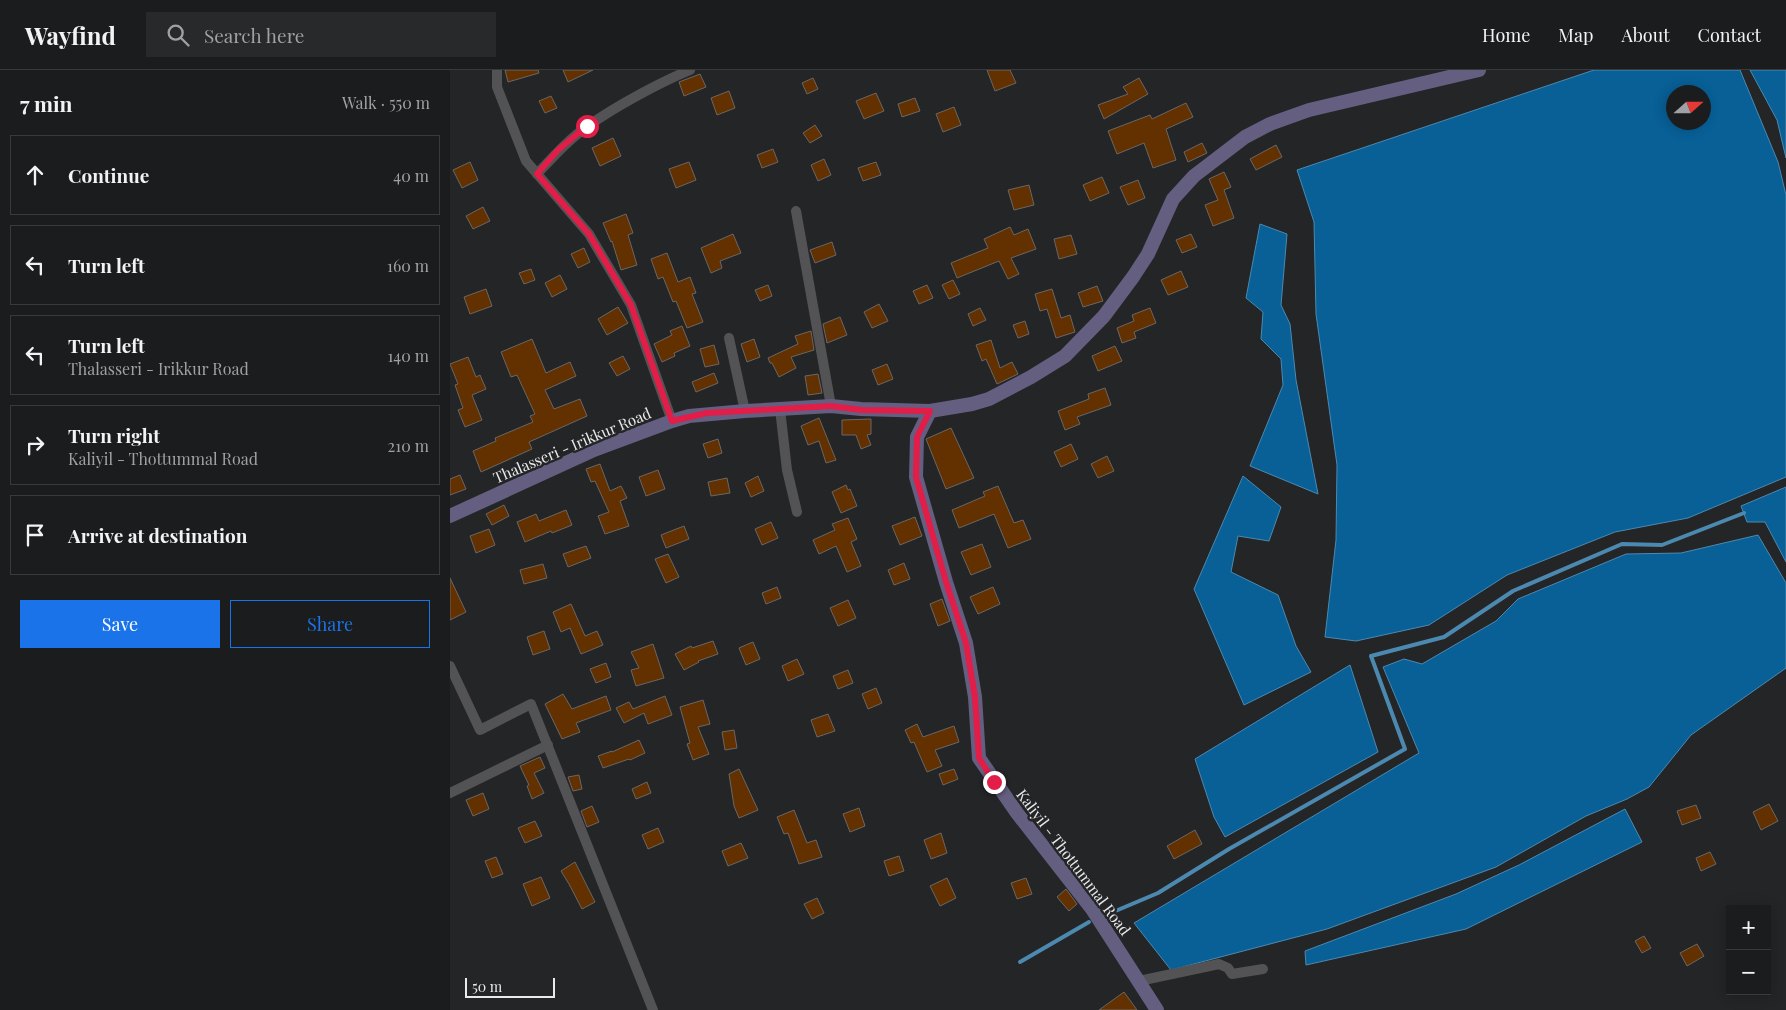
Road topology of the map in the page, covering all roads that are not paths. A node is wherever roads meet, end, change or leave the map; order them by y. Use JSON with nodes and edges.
{"nodes":[{"id":1,"x":497,"y":70,"type":"edge"},
{"id":2,"x":690,"y":70,"type":"edge"},
{"id":3,"x":1479,"y":70,"type":"edge"},
{"id":4,"x":537,"y":174,"type":"junction"},
{"id":5,"x":796,"y":211,"type":"dead end"},
{"id":6,"x":730,"y":338,"type":"dead end"},
{"id":7,"x":831,"y":406,"type":"junction"},
{"id":8,"x":780,"y":409,"type":"junction"},
{"id":9,"x":745,"y":410,"type":"junction"},
{"id":10,"x":930,"y":411,"type":"junction"},
{"id":11,"x":672,"y":421,"type":"junction"},
{"id":12,"x":796,"y":512,"type":"dead end"},
{"id":13,"x":450,"y":516,"type":"edge"},
{"id":14,"x":450,"y":666,"type":"edge"},
{"id":15,"x":548,"y":745,"type":"junction"},
{"id":16,"x":450,"y":793,"type":"edge"},
{"id":17,"x":1263,"y":969,"type":"dead end"},
{"id":18,"x":1139,"y":981,"type":"junction"},
{"id":19,"x":654,"y":1010,"type":"edge"},
{"id":20,"x":1157,"y":1010,"type":"edge"}],
"edges":[{"from":1,"to":4,"type":"street"},
{"from":2,"to":4,"type":"street"},
{"from":3,"to":10,"type":"main road","name":"Thalasseri - Irikkur Road"},
{"from":4,"to":11,"type":"street"},
{"from":5,"to":7,"type":"street"},
{"from":6,"to":9,"type":"street"},
{"from":7,"to":8,"type":"main road","name":"Thalasseri - Irikkur Road"},
{"from":7,"to":10,"type":"main road","name":"Thalasseri - Irikkur Road"},
{"from":8,"to":9,"type":"main road","name":"Thalasseri - Irikkur Road"},
{"from":8,"to":12,"type":"street"},
{"from":9,"to":11,"type":"main road","name":"Thalasseri - Irikkur Road"},
{"from":10,"to":18,"type":"main road","name":"Kaliyil - Thottummal Road"},
{"from":11,"to":13,"type":"main road","name":"Thalasseri - Irikkur Road"},
{"from":14,"to":15,"type":"street"},
{"from":15,"to":16,"type":"street"},
{"from":15,"to":19,"type":"street"},
{"from":17,"to":18,"type":"street"},
{"from":18,"to":20,"type":"main road","name":"Kaliyil - Thottummal Road"}]}
